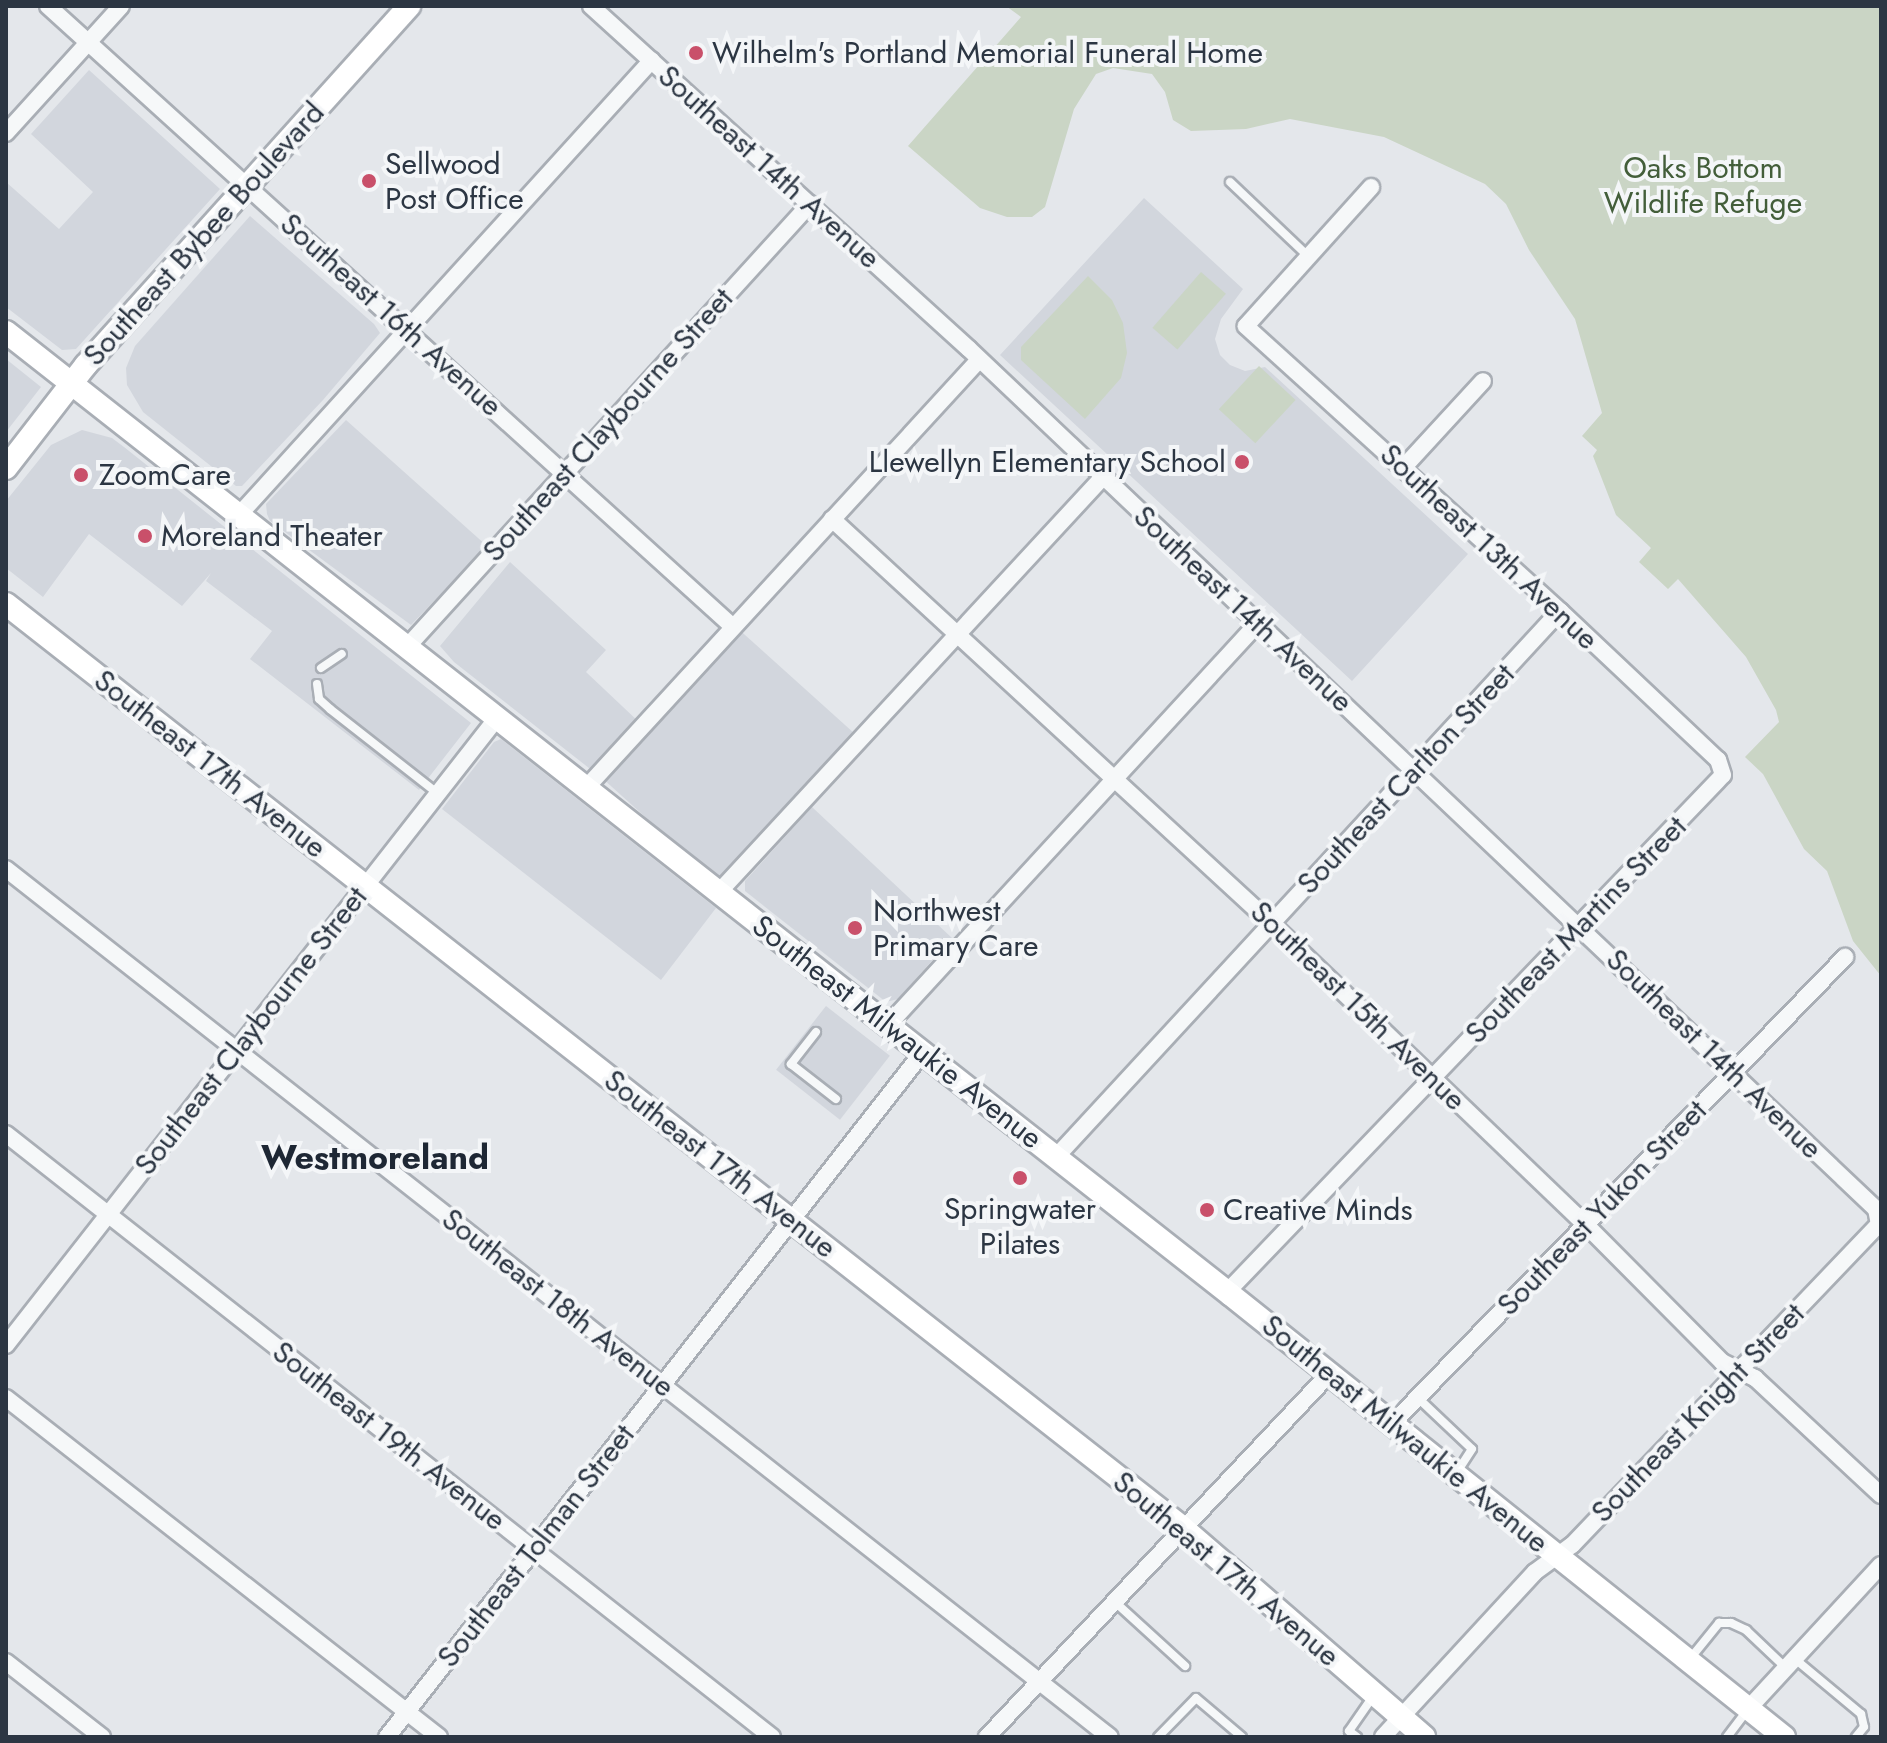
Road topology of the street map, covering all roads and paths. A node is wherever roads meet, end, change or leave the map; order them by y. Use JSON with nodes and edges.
{"nodes":[{"id":1,"x":48,"y":6,"type":"edge"},
{"id":2,"x":121,"y":6,"type":"edge"},
{"id":3,"x":409,"y":6,"type":"edge"},
{"id":4,"x":591,"y":6,"type":"edge"},
{"id":5,"x":89,"y":42,"type":"junction"},
{"id":6,"x":652,"y":60,"type":"junction"},
{"id":7,"x":6,"y":133,"type":"edge"},
{"id":8,"x":1230,"y":182,"type":"dead end"},
{"id":9,"x":247,"y":186,"type":"junction"},
{"id":10,"x":1371,"y":187,"type":"dead end"},
{"id":11,"x":810,"y":204,"type":"junction"},
{"id":12,"x":1309,"y":256,"type":"junction"},
{"id":13,"x":406,"y":329,"type":"junction"},
{"id":14,"x":7,"y":335,"type":"edge"},
{"id":15,"x":978,"y":361,"type":"junction"},
{"id":16,"x":1483,"y":381,"type":"dead end"},
{"id":17,"x":71,"y":383,"type":"junction"},
{"id":18,"x":6,"y":468,"type":"edge"},
{"id":19,"x":1403,"y":468,"type":"junction"},
{"id":20,"x":565,"y":473,"type":"junction"},
{"id":21,"x":1102,"y":478,"type":"junction"},
{"id":22,"x":239,"y":515,"type":"junction"},
{"id":23,"x":832,"y":519,"type":"junction"},
{"id":24,"x":6,"y":604,"type":"edge"},
{"id":25,"x":1560,"y":611,"type":"junction"},
{"id":26,"x":1258,"y":623,"type":"junction"},
{"id":27,"x":732,"y":626,"type":"junction"},
{"id":28,"x":957,"y":634,"type":"junction"},
{"id":29,"x":407,"y":647,"type":"junction"},
{"id":30,"x":342,"y":654,"type":"dead end"},
{"id":31,"x":321,"y":668,"type":"dead end"},
{"id":32,"x":317,"y":684,"type":"dead end"},
{"id":33,"x":497,"y":718,"type":"junction"},
{"id":34,"x":1415,"y":769,"type":"junction"},
{"id":35,"x":1723,"y":775,"type":"joint"},
{"id":36,"x":1115,"y":779,"type":"junction"},
{"id":37,"x":586,"y":788,"type":"junction"},
{"id":38,"x":437,"y":793,"type":"junction"},
{"id":39,"x":6,"y":869,"type":"edge"},
{"id":40,"x":364,"y":885,"type":"junction"},
{"id":41,"x":719,"y":892,"type":"junction"},
{"id":42,"x":1272,"y":924,"type":"junction"},
{"id":43,"x":1580,"y":926,"type":"junction"},
{"id":44,"x":1845,"y":957,"type":"dead end"},
{"id":45,"x":888,"y":1025,"type":"junction"},
{"id":46,"x":816,"y":1032,"type":"dead end"},
{"id":47,"x":236,"y":1050,"type":"junction"},
{"id":48,"x":923,"y":1052,"type":"junction"},
{"id":49,"x":1733,"y":1073,"type":"junction"},
{"id":50,"x":1433,"y":1077,"type":"junction"},
{"id":51,"x":836,"y":1099,"type":"dead end"},
{"id":52,"x":6,"y":1134,"type":"edge"},
{"id":53,"x":1056,"y":1157,"type":"junction"},
{"id":54,"x":108,"y":1215,"type":"junction"},
{"id":55,"x":791,"y":1220,"type":"junction"},
{"id":56,"x":1879,"y":1224,"type":"edge"},
{"id":57,"x":1586,"y":1225,"type":"junction"},
{"id":58,"x":1227,"y":1292,"type":"junction"},
{"id":59,"x":6,"y":1345,"type":"edge"},
{"id":60,"x":1738,"y":1370,"type":"junction"},
{"id":61,"x":1329,"y":1374,"type":"junction"},
{"id":62,"x":662,"y":1384,"type":"junction"},
{"id":63,"x":6,"y":1398,"type":"edge"},
{"id":64,"x":1418,"y":1398,"type":"junction"},
{"id":65,"x":1392,"y":1424,"type":"junction"},
{"id":66,"x":1455,"y":1475,"type":"junction"},
{"id":67,"x":1881,"y":1495,"type":"edge"},
{"id":68,"x":1183,"y":1528,"type":"junction"},
{"id":69,"x":533,"y":1549,"type":"junction"},
{"id":70,"x":1557,"y":1557,"type":"junction"},
{"id":71,"x":1881,"y":1565,"type":"edge"},
{"id":72,"x":1114,"y":1601,"type":"junction"},
{"id":73,"x":1688,"y":1661,"type":"junction"},
{"id":74,"x":6,"y":1662,"type":"edge"},
{"id":75,"x":1790,"y":1663,"type":"junction"},
{"id":76,"x":1185,"y":1666,"type":"dead end"},
{"id":77,"x":1039,"y":1681,"type":"junction"},
{"id":78,"x":1375,"y":1694,"type":"junction"},
{"id":79,"x":1748,"y":1709,"type":"junction"},
{"id":80,"x":407,"y":1712,"type":"junction"},
{"id":81,"x":1402,"y":1716,"type":"junction"},
{"id":82,"x":1350,"y":1735,"type":"edge"},
{"id":83,"x":1776,"y":1735,"type":"edge"},
{"id":84,"x":102,"y":1737,"type":"edge"},
{"id":85,"x":387,"y":1737,"type":"edge"},
{"id":86,"x":439,"y":1737,"type":"edge"},
{"id":87,"x":772,"y":1737,"type":"edge"},
{"id":88,"x":987,"y":1737,"type":"edge"},
{"id":89,"x":1110,"y":1737,"type":"edge"},
{"id":90,"x":1158,"y":1737,"type":"edge"},
{"id":91,"x":1242,"y":1737,"type":"edge"},
{"id":92,"x":1383,"y":1737,"type":"edge"},
{"id":93,"x":1424,"y":1737,"type":"edge"},
{"id":94,"x":1727,"y":1737,"type":"edge"},
{"id":95,"x":1856,"y":1737,"type":"edge"}],
"edges":[{"from":1,"to":5,"type":"street","name":"Southeast 16th Avenue"},
{"from":2,"to":5,"type":"street"},
{"from":3,"to":9,"type":"main road","name":"Southeast Bybee Boulevard"},
{"from":4,"to":6,"type":"street","name":"Southeast 14th Avenue"},
{"from":5,"to":7,"type":"street"},
{"from":5,"to":9,"type":"street","name":"Southeast 16th Avenue"},
{"from":6,"to":11,"type":"street","name":"Southeast 14th Avenue"},
{"from":6,"to":13,"type":"street"},
{"from":8,"to":12,"type":"lane"},
{"from":9,"to":13,"type":"street","name":"Southeast 16th Avenue"},
{"from":9,"to":17,"type":"main road","name":"Southeast Bybee Boulevard"},
{"from":10,"to":12,"type":"street"},
{"from":11,"to":15,"type":"street","name":"Southeast 14th Avenue"},
{"from":11,"to":20,"type":"street","name":"Southeast Claybourne Street"},
{"from":12,"to":19,"type":"street","name":"Southeast 13th Avenue"},
{"from":13,"to":20,"type":"street","name":"Southeast 16th Avenue"},
{"from":13,"to":22,"type":"street"},
{"from":14,"to":17,"type":"main road","name":"Southeast Milwaukie Avenue"},
{"from":15,"to":21,"type":"street","name":"Southeast 14th Avenue"},
{"from":15,"to":23,"type":"street"},
{"from":16,"to":19,"type":"street"},
{"from":17,"to":18,"type":"main road","name":"Southeast Bybee Boulevard"},
{"from":17,"to":22,"type":"main road","name":"Southeast Milwaukie Avenue"},
{"from":19,"to":25,"type":"street","name":"Southeast 13th Avenue"},
{"from":20,"to":27,"type":"street","name":"Southeast 16th Avenue"},
{"from":20,"to":29,"type":"street","name":"Southeast Claybourne Street"},
{"from":21,"to":26,"type":"street","name":"Southeast 14th Avenue"},
{"from":21,"to":28,"type":"street"},
{"from":22,"to":29,"type":"main road","name":"Southeast Milwaukie Avenue"},
{"from":23,"to":27,"type":"street"},
{"from":23,"to":28,"type":"street","name":"Southeast 15th Avenue"},
{"from":24,"to":40,"type":"main road","name":"Southeast 17th Avenue"},
{"from":25,"to":34,"type":"street","name":"Southeast Carlton Street"},
{"from":25,"to":35,"type":"street","name":"Southeast 13th Avenue"},
{"from":26,"to":34,"type":"street","name":"Southeast 14th Avenue"},
{"from":26,"to":36,"type":"street"},
{"from":27,"to":37,"type":"street"},
{"from":28,"to":36,"type":"street","name":"Southeast 15th Avenue"},
{"from":28,"to":41,"type":"street"},
{"from":29,"to":33,"type":"main road","name":"Southeast Milwaukie Avenue"},
{"from":30,"to":31,"type":"lane"},
{"from":32,"to":38,"type":"lane"},
{"from":33,"to":37,"type":"main road","name":"Southeast Milwaukie Avenue"},
{"from":33,"to":38,"type":"street","name":"Southeast Claybourne Street"},
{"from":34,"to":42,"type":"street","name":"Southeast Carlton Street"},
{"from":34,"to":43,"type":"street","name":"Southeast 14th Avenue"},
{"from":35,"to":43,"type":"street","name":"Southeast Martins Street"},
{"from":36,"to":42,"type":"street","name":"Southeast 15th Avenue"},
{"from":36,"to":45,"type":"street"},
{"from":37,"to":41,"type":"main road","name":"Southeast Milwaukie Avenue"},
{"from":38,"to":40,"type":"street","name":"Southeast Claybourne Street"},
{"from":39,"to":47,"type":"street","name":"Southeast 18th Avenue"},
{"from":40,"to":47,"type":"street","name":"Southeast Claybourne Street"},
{"from":40,"to":55,"type":"main road","name":"Southeast 17th Avenue"},
{"from":41,"to":45,"type":"main road","name":"Southeast Milwaukie Avenue"},
{"from":42,"to":50,"type":"street","name":"Southeast 15th Avenue"},
{"from":42,"to":53,"type":"street","name":"Southeast Carlton Street"},
{"from":43,"to":49,"type":"street","name":"Southeast 14th Avenue"},
{"from":43,"to":50,"type":"street","name":"Southeast Martins Street"},
{"from":44,"to":49,"type":"street","name":"Southeast Yukon Street"},
{"from":45,"to":48,"type":"main road","name":"Southeast Milwaukie Avenue"},
{"from":46,"to":51,"type":"lane"},
{"from":47,"to":54,"type":"street","name":"Southeast Claybourne Street"},
{"from":47,"to":62,"type":"street","name":"Southeast 18th Avenue"},
{"from":48,"to":53,"type":"main road","name":"Southeast Milwaukie Avenue"},
{"from":48,"to":55,"type":"street","name":"Southeast Tolman Street"},
{"from":49,"to":56,"type":"street","name":"Southeast 14th Avenue"},
{"from":49,"to":57,"type":"street","name":"Southeast Yukon Street"},
{"from":50,"to":57,"type":"street","name":"Southeast 15th Avenue"},
{"from":50,"to":58,"type":"street","name":"Southeast Martins Street"},
{"from":52,"to":54,"type":"street","name":"Southeast 19th Avenue"},
{"from":53,"to":58,"type":"main road","name":"Southeast Milwaukie Avenue"},
{"from":54,"to":59,"type":"street","name":"Southeast Claybourne Street"},
{"from":54,"to":69,"type":"street","name":"Southeast 19th Avenue"},
{"from":55,"to":62,"type":"street","name":"Southeast Tolman Street"},
{"from":55,"to":68,"type":"main road","name":"Southeast 17th Avenue"},
{"from":56,"to":60,"type":"street","name":"Southeast Knight Street"},
{"from":57,"to":60,"type":"street","name":"Southeast 15th Avenue"},
{"from":57,"to":64,"type":"street","name":"Southeast Yukon Street"},
{"from":58,"to":61,"type":"main road","name":"Southeast Milwaukie Avenue"},
{"from":60,"to":67,"type":"street","name":"Southeast 15th Avenue"},
{"from":60,"to":70,"type":"street","name":"Southeast Knight Street"},
{"from":61,"to":65,"type":"main road","name":"Southeast Milwaukie Avenue"},
{"from":61,"to":68,"type":"street"},
{"from":62,"to":69,"type":"street","name":"Southeast Tolman Street"},
{"from":62,"to":77,"type":"street","name":"Southeast 18th Avenue"},
{"from":63,"to":80,"type":"street"},
{"from":64,"to":65,"type":"street","name":"Southeast Yukon Street"},
{"from":64,"to":66,"type":"lane"},
{"from":65,"to":66,"type":"main road","name":"Southeast Milwaukie Avenue"},
{"from":66,"to":70,"type":"main road","name":"Southeast Milwaukie Avenue"},
{"from":68,"to":72,"type":"street"},
{"from":68,"to":78,"type":"main road","name":"Southeast 17th Avenue"},
{"from":69,"to":80,"type":"street","name":"Southeast Tolman Street"},
{"from":69,"to":87,"type":"street","name":"Southeast 19th Avenue"},
{"from":70,"to":73,"type":"main road","name":"Southeast Milwaukie Avenue"},
{"from":70,"to":81,"type":"street","name":"Southeast Knight Street"},
{"from":71,"to":75,"type":"street"},
{"from":72,"to":76,"type":"lane"},
{"from":72,"to":77,"type":"street"},
{"from":73,"to":75,"type":"lane"},
{"from":73,"to":79,"type":"main road","name":"Southeast Milwaukie Avenue"},
{"from":74,"to":84,"type":"street"},
{"from":75,"to":79,"type":"street"},
{"from":75,"to":95,"type":"lane"},
{"from":77,"to":88,"type":"street"},
{"from":77,"to":89,"type":"street","name":"Southeast 18th Avenue"},
{"from":78,"to":81,"type":"main road","name":"Southeast 17th Avenue"},
{"from":78,"to":82,"type":"lane"},
{"from":79,"to":83,"type":"main road","name":"Southeast Milwaukie Avenue"},
{"from":79,"to":94,"type":"lane"},
{"from":80,"to":85,"type":"street","name":"Southeast Tolman Street"},
{"from":80,"to":86,"type":"street"},
{"from":81,"to":92,"type":"street","name":"Southeast Knight Street"},
{"from":81,"to":93,"type":"main road","name":"Southeast 17th Avenue"},
{"from":90,"to":91,"type":"lane"}]}
